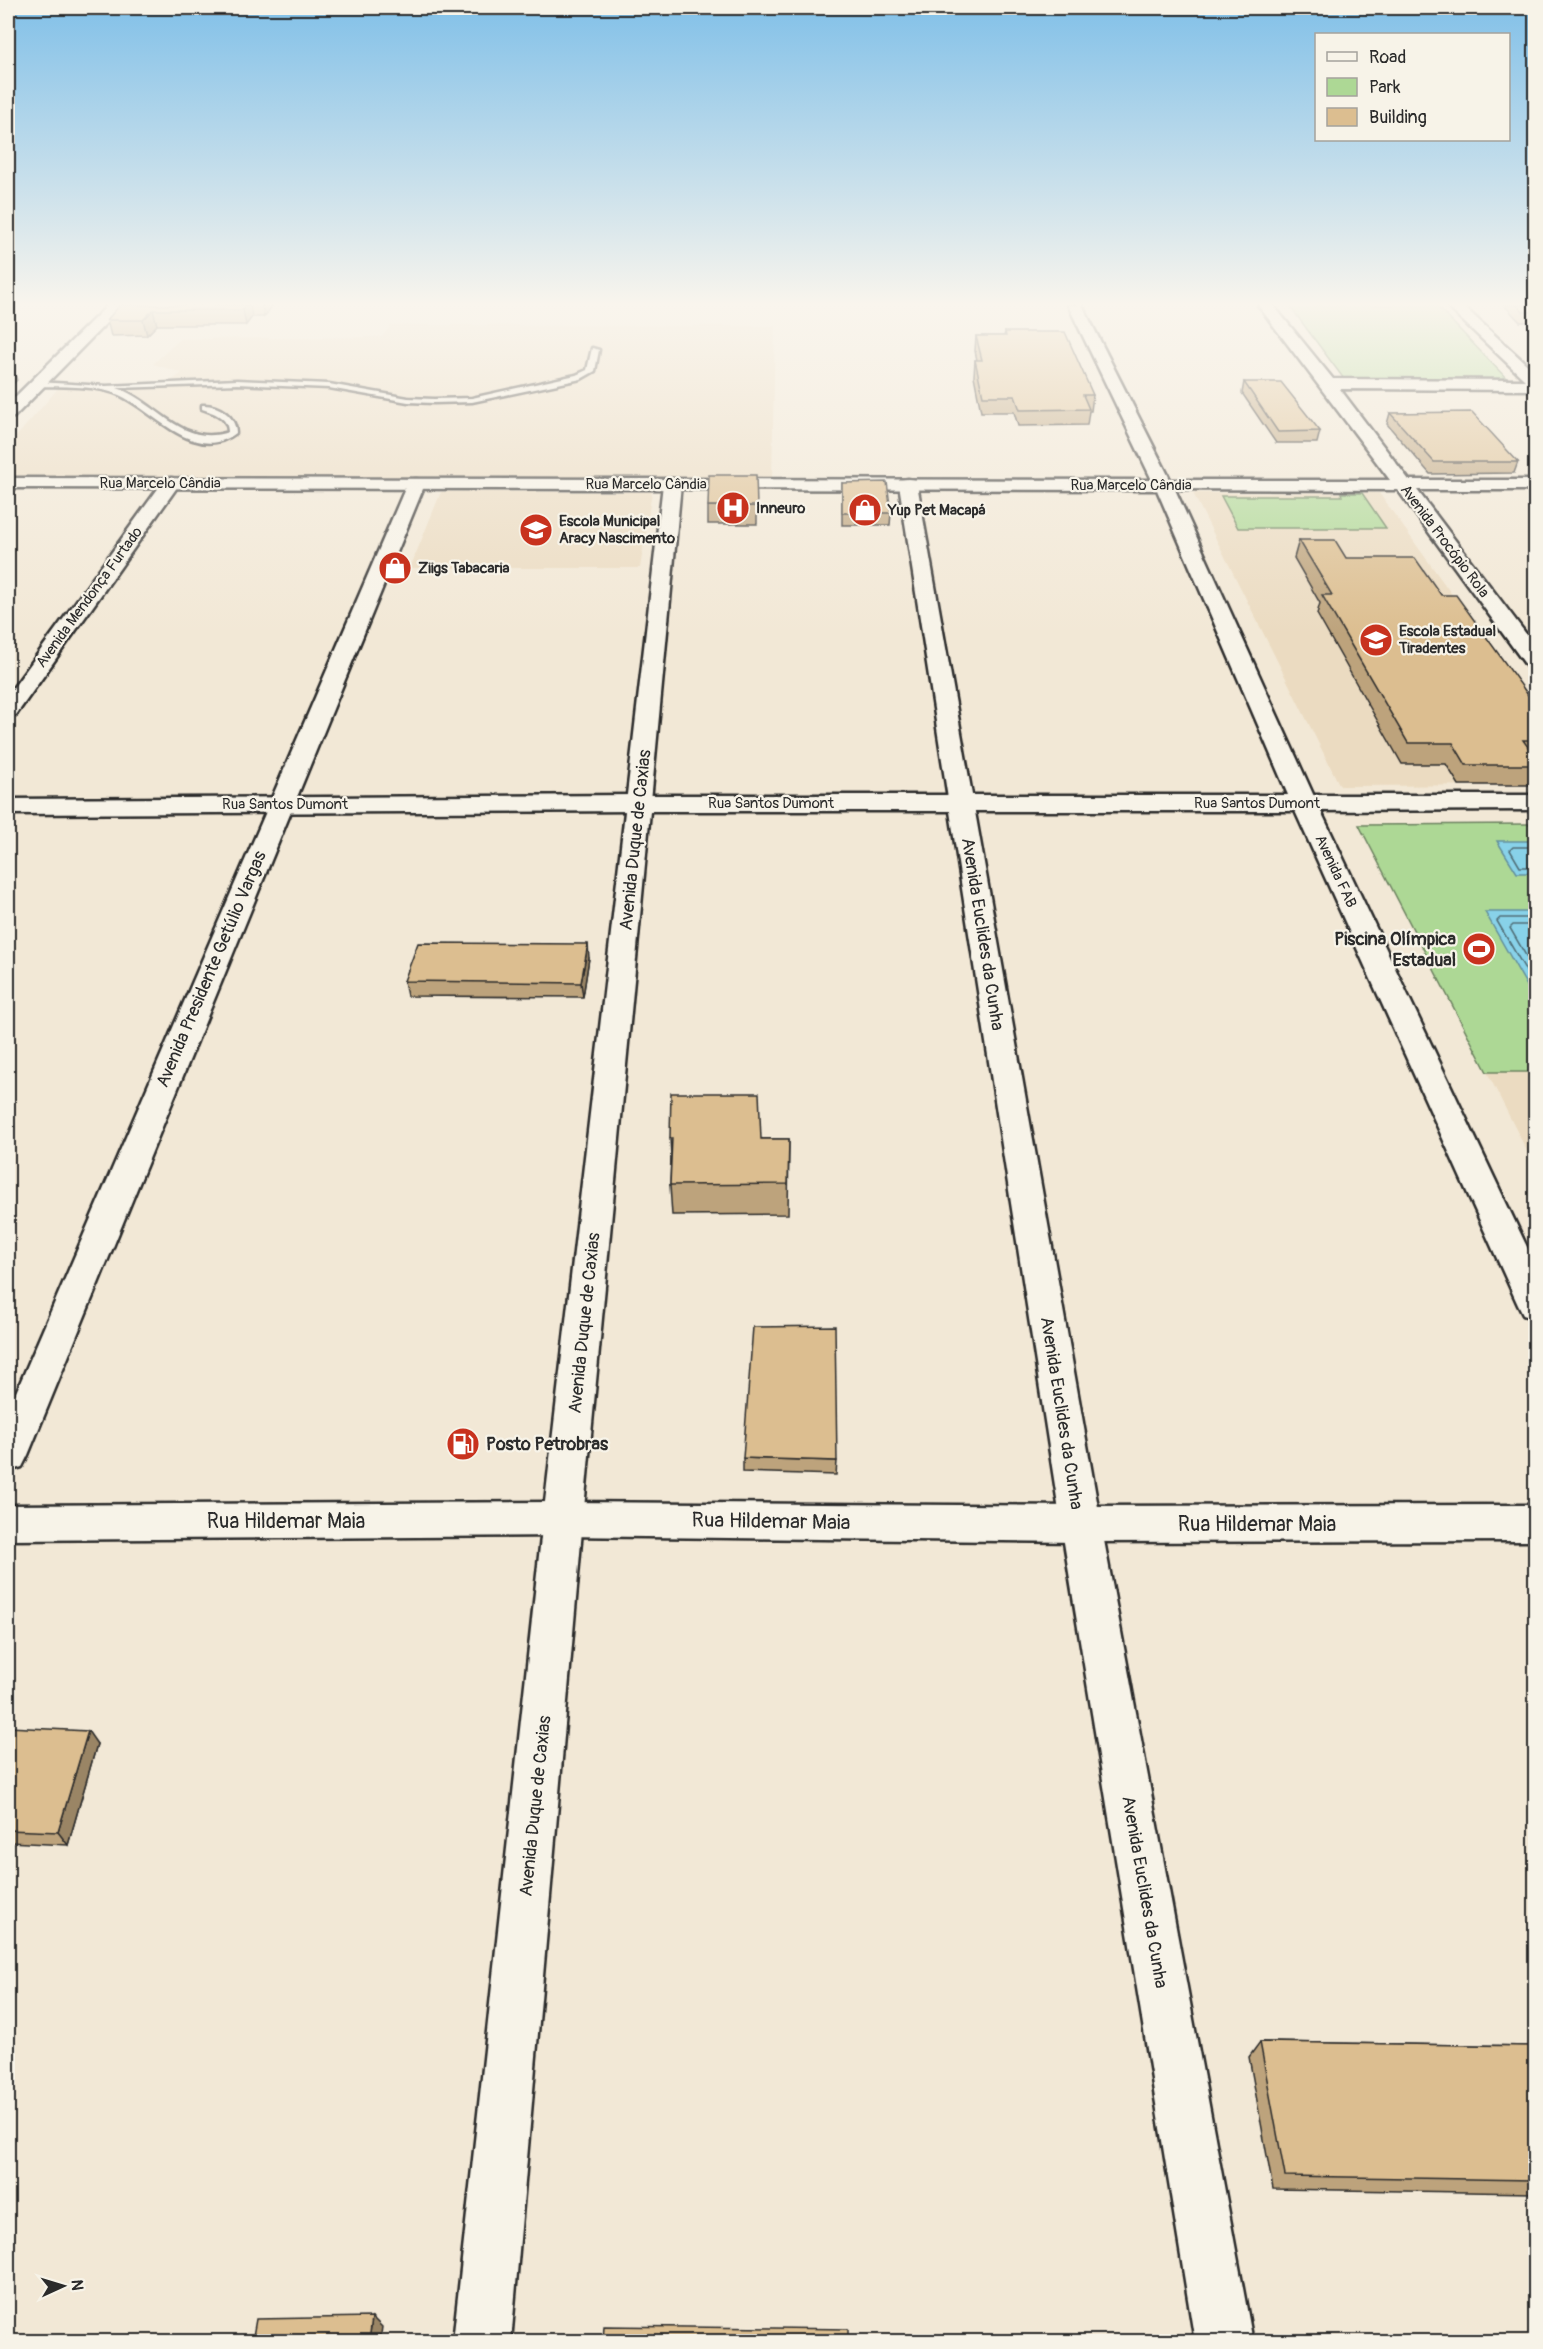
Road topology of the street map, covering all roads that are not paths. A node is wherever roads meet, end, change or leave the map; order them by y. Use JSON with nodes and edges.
{"nodes":[{"id":1,"x":152,"y":415,"type":"edge"},
{"id":2,"x":223,"y":415,"type":"edge"},
{"id":3,"x":1130,"y":415,"type":"edge"},
{"id":4,"x":1351,"y":415,"type":"edge"},
{"id":5,"x":8,"y":483,"type":"edge"},
{"id":6,"x":171,"y":483,"type":"junction"},
{"id":7,"x":416,"y":484,"type":"junction"},
{"id":8,"x":672,"y":484,"type":"junction"},
{"id":9,"x":908,"y":484,"type":"junction"},
{"id":10,"x":1164,"y":484,"type":"junction"},
{"id":11,"x":1403,"y":485,"type":"junction"},
{"id":12,"x":1536,"y":485,"type":"edge"},
{"id":13,"x":1536,"y":663,"type":"edge"},
{"id":14,"x":8,"y":710,"type":"edge"},
{"id":15,"x":1536,"y":802,"type":"edge"},
{"id":16,"x":639,"y":803,"type":"junction"},
{"id":17,"x":962,"y":803,"type":"junction"},
{"id":18,"x":1305,"y":803,"type":"junction"},
{"id":19,"x":280,"y":804,"type":"junction"},
{"id":20,"x":8,"y":807,"type":"edge"},
{"id":21,"x":1536,"y":1305,"type":"edge"},
{"id":22,"x":8,"y":1455,"type":"edge"},
{"id":23,"x":563,"y":1519,"type":"junction"},
{"id":24,"x":8,"y":1523,"type":"edge"},
{"id":25,"x":1536,"y":1523,"type":"edge"},
{"id":26,"x":1081,"y":1524,"type":"junction"},
{"id":27,"x":482,"y":2342,"type":"edge"},
{"id":28,"x":1224,"y":2342,"type":"edge"}],
"edges":[{"from":1,"to":2,"type":"lane"},
{"from":3,"to":10,"type":"street","name":"Avenida FAB"},
{"from":4,"to":11,"type":"street","name":"Avenida Procópio Rola"},
{"from":5,"to":6,"type":"street","name":"Rua Marcelo Cândia"},
{"from":6,"to":7,"type":"street","name":"Rua Marcelo Cândia"},
{"from":6,"to":14,"type":"street","name":"Avenida Mendonça Furtado"},
{"from":7,"to":8,"type":"street","name":"Rua Marcelo Cândia"},
{"from":7,"to":19,"type":"street","name":"Avenida Presidente Getúlio Vargas"},
{"from":8,"to":9,"type":"street","name":"Rua Marcelo Cândia"},
{"from":8,"to":16,"type":"street","name":"Avenida Duque de Caxias"},
{"from":9,"to":10,"type":"street","name":"Rua Marcelo Cândia"},
{"from":9,"to":17,"type":"street","name":"Avenida Euclides da Cunha"},
{"from":10,"to":11,"type":"street","name":"Rua Marcelo Cândia"},
{"from":10,"to":18,"type":"street","name":"Avenida FAB"},
{"from":11,"to":12,"type":"street","name":"Rua Marcelo Cândia"},
{"from":11,"to":13,"type":"street","name":"Avenida Procópio Rola"},
{"from":15,"to":18,"type":"street","name":"Rua Santos Dumont"},
{"from":16,"to":17,"type":"street","name":"Rua Santos Dumont"},
{"from":16,"to":19,"type":"street","name":"Rua Santos Dumont"},
{"from":16,"to":23,"type":"street","name":"Avenida Duque de Caxias"},
{"from":17,"to":18,"type":"street","name":"Rua Santos Dumont"},
{"from":17,"to":26,"type":"street","name":"Avenida Euclides da Cunha"},
{"from":18,"to":21,"type":"street","name":"Avenida FAB"},
{"from":19,"to":20,"type":"street","name":"Rua Santos Dumont"},
{"from":19,"to":22,"type":"street","name":"Avenida Presidente Getúlio Vargas"},
{"from":23,"to":24,"type":"street","name":"Rua Hildemar Maia"},
{"from":23,"to":26,"type":"street","name":"Rua Hildemar Maia"},
{"from":23,"to":27,"type":"street","name":"Avenida Duque de Caxias"},
{"from":25,"to":26,"type":"street","name":"Rua Hildemar Maia"},
{"from":26,"to":28,"type":"street","name":"Avenida Euclides da Cunha"}]}
